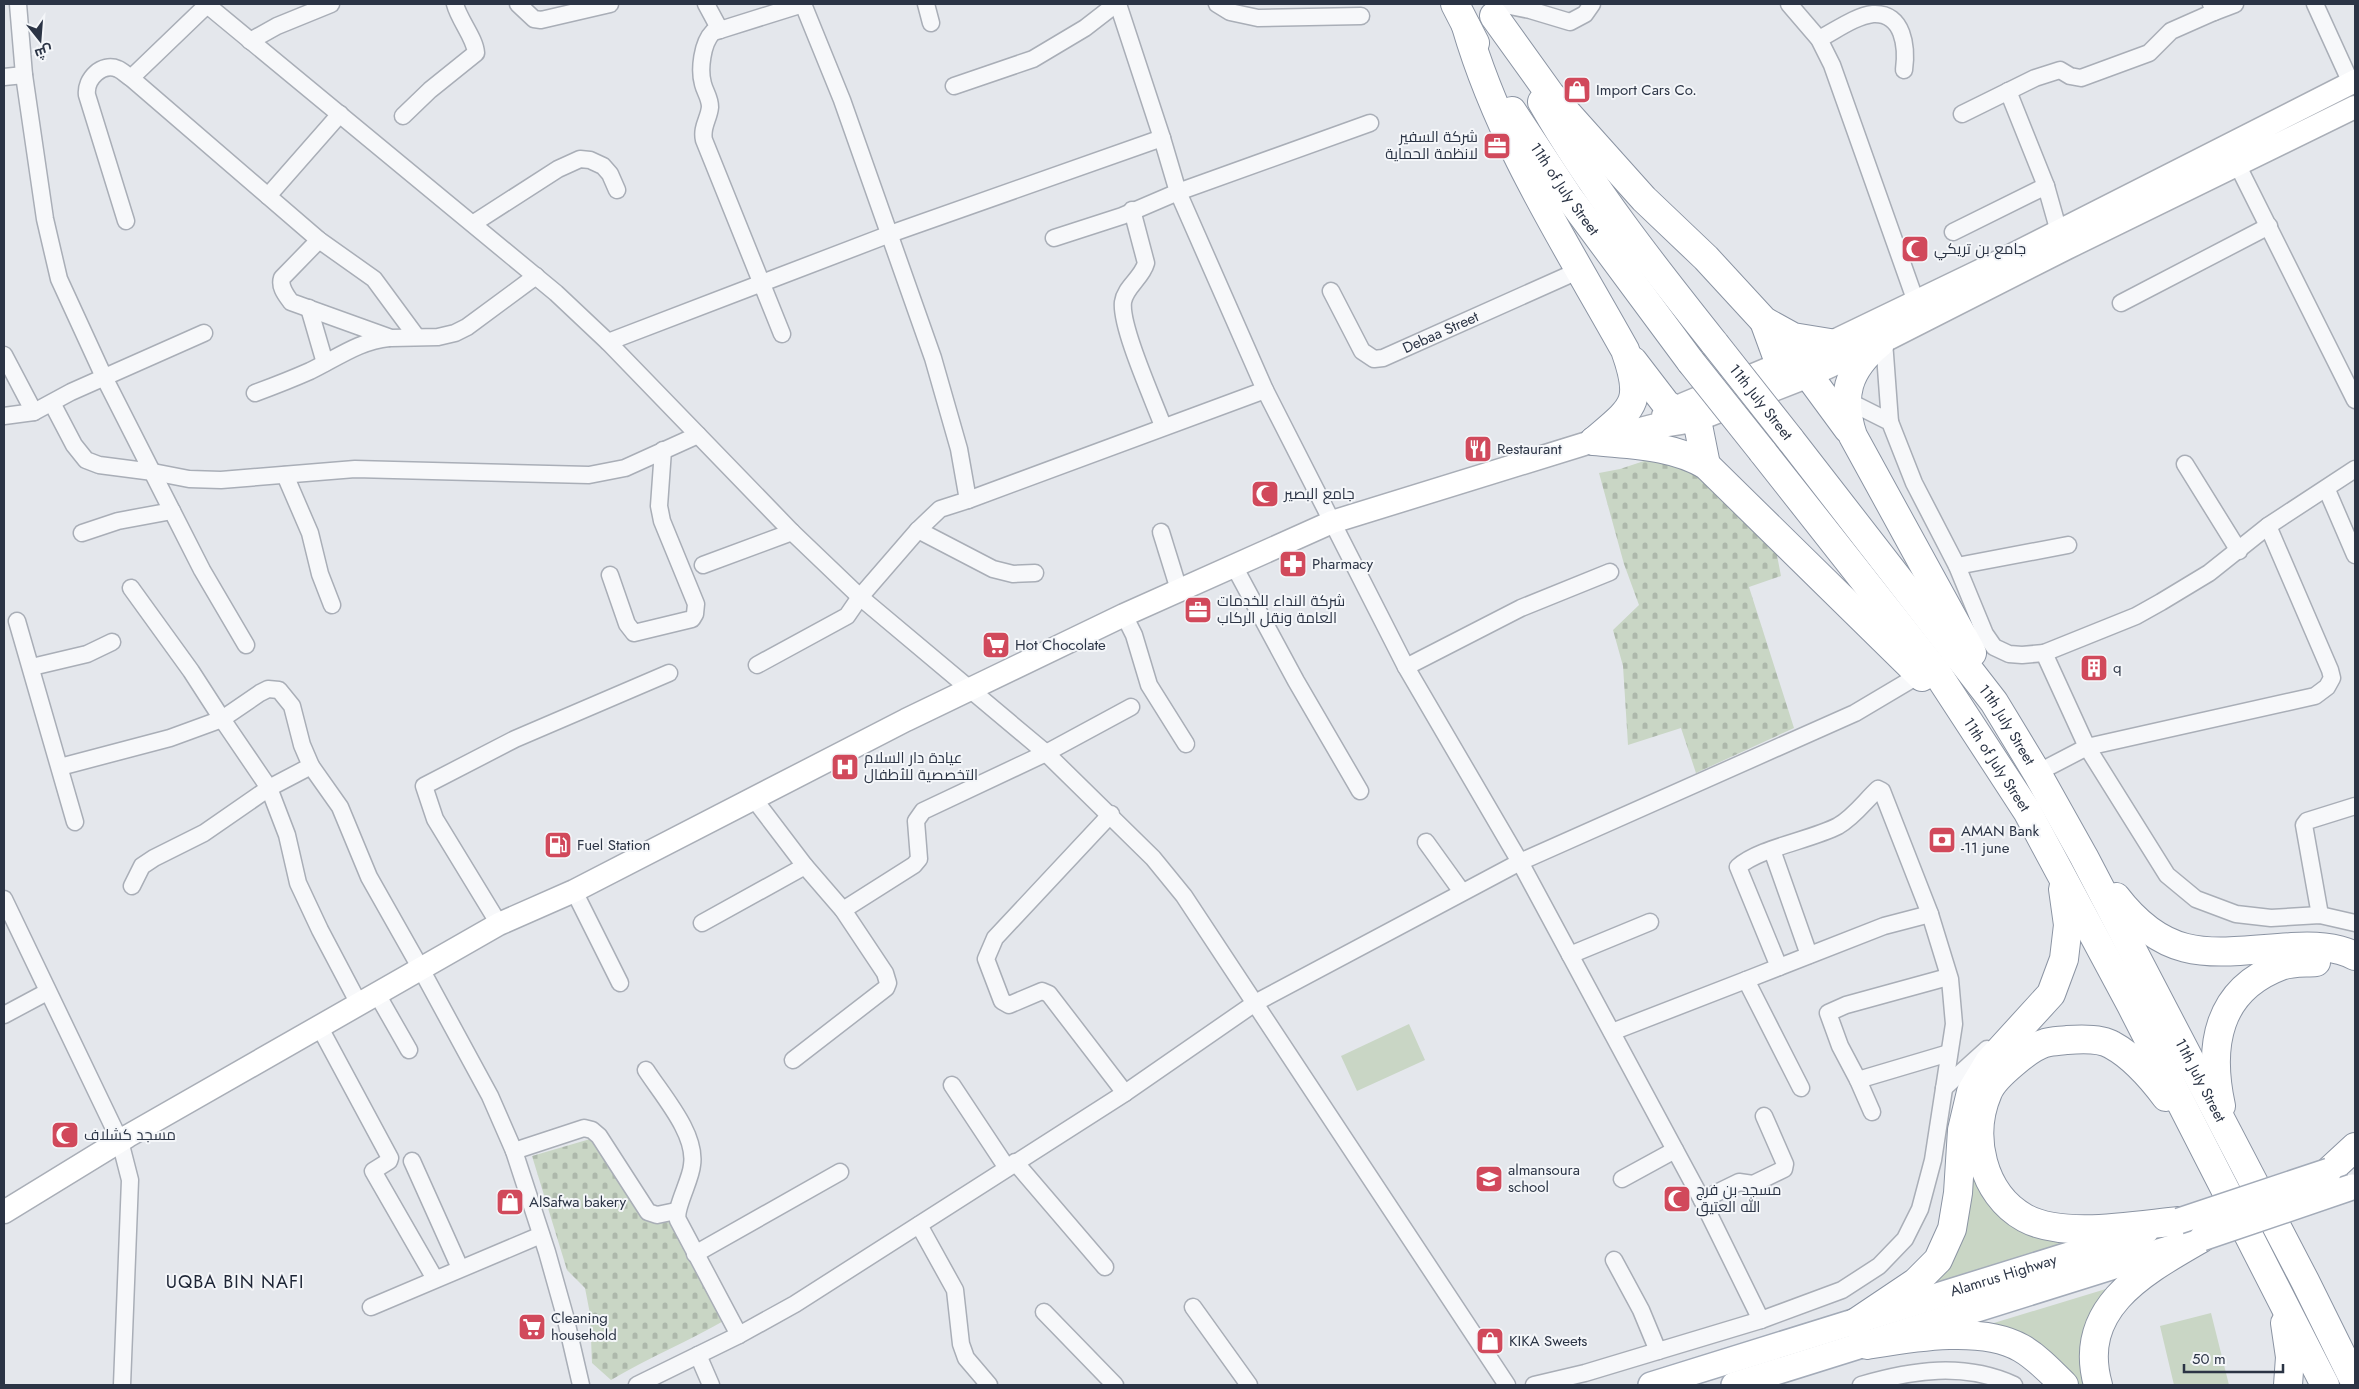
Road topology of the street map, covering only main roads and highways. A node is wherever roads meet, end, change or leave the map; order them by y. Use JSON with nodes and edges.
{"nodes":[{"id":1,"x":1494,"y":8,"type":"edge"},
{"id":2,"x":1460,"y":15,"type":"edge"},
{"id":3,"x":2353,"y":82,"type":"edge"},
{"id":4,"x":2355,"y":107,"type":"edge"},
{"id":5,"x":2233,"y":155,"type":"junction"},
{"id":6,"x":1882,"y":342,"type":"junction"},
{"id":7,"x":1716,"y":344,"type":"joint"},
{"id":8,"x":1625,"y":350,"type":"junction"},
{"id":9,"x":1808,"y":354,"type":"junction"},
{"id":10,"x":1691,"y":362,"type":"joint"},
{"id":11,"x":1674,"y":418,"type":"junction"},
{"id":12,"x":1853,"y":436,"type":"junction"},
{"id":13,"x":1594,"y":441,"type":"junction"},
{"id":14,"x":1667,"y":450,"type":"junction"},
{"id":15,"x":1762,"y":451,"type":"joint"},
{"id":16,"x":1706,"y":465,"type":"junction"},
{"id":17,"x":1994,"y":702,"type":"junction"},
{"id":18,"x":1987,"y":748,"type":"junction"},
{"id":19,"x":2084,"y":857,"type":"junction"},
{"id":20,"x":2060,"y":870,"type":"junction"},
{"id":21,"x":2355,"y":956,"type":"edge"},
{"id":22,"x":2355,"y":973,"type":"edge"},
{"id":23,"x":2197,"y":1138,"type":"junction"},
{"id":24,"x":2231,"y":1140,"type":"junction"},
{"id":25,"x":2355,"y":1147,"type":"edge"},
{"id":26,"x":2329,"y":1171,"type":"junction"},
{"id":27,"x":2355,"y":1180,"type":"edge"},
{"id":28,"x":4,"y":1212,"type":"edge"},
{"id":29,"x":2179,"y":1221,"type":"junction"},
{"id":30,"x":2202,"y":1238,"type":"junction"},
{"id":31,"x":2305,"y":1281,"type":"junction"},
{"id":32,"x":2280,"y":1300,"type":"junction"},
{"id":33,"x":1861,"y":1334,"type":"junction"},
{"id":34,"x":2355,"y":1348,"type":"edge"},
{"id":35,"x":2355,"y":1382,"type":"edge"},
{"id":36,"x":1651,"y":1385,"type":"edge"},
{"id":37,"x":1734,"y":1385,"type":"edge"},
{"id":38,"x":2064,"y":1385,"type":"edge"},
{"id":39,"x":2098,"y":1385,"type":"edge"},
{"id":40,"x":2288,"y":1385,"type":"edge"},
{"id":41,"x":2324,"y":1385,"type":"edge"}],
"edges":[{"from":1,"to":7,"type":"highway","name":"11th of July Street"},
{"from":1,"to":9,"type":"highway"},
{"from":2,"to":8,"type":"highway"},
{"from":2,"to":10,"type":"highway","name":"11th of July Street"},
{"from":3,"to":5,"type":"main road"},
{"from":4,"to":5,"type":"main road"},
{"from":5,"to":6,"type":"main road"},
{"from":5,"to":9,"type":"main road"},
{"from":6,"to":9,"type":"main road"},
{"from":6,"to":12,"type":"highway"},
{"from":7,"to":17,"type":"highway","name":"11th July Street","bridge":true},
{"from":8,"to":11,"type":"highway"},
{"from":8,"to":13,"type":"highway"},
{"from":9,"to":11,"type":"main road"},
{"from":9,"to":12,"type":"highway"},
{"from":10,"to":15,"type":"highway","name":"11th July Street","bridge":true},
{"from":11,"to":13,"type":"main road"},
{"from":11,"to":14,"type":"highway"},
{"from":11,"to":16,"type":"highway"},
{"from":12,"to":17,"type":"highway"},
{"from":13,"to":14,"type":"highway"},
{"from":13,"to":28,"type":"main road"},
{"from":14,"to":16,"type":"highway"},
{"from":15,"to":18,"type":"highway","name":"11th of July Street"},
{"from":16,"to":18,"type":"highway"},
{"from":17,"to":19,"type":"highway","name":"11th July Street"},
{"from":18,"to":20,"type":"highway","name":"11th of July Street"},
{"from":19,"to":21,"type":"highway"},
{"from":19,"to":24,"type":"highway","name":"11th July Street"},
{"from":20,"to":23,"type":"highway","name":"11th of July Street"},
{"from":20,"to":33,"type":"highway"},
{"from":22,"to":24,"type":"highway"},
{"from":23,"to":29,"type":"highway"},
{"from":23,"to":32,"type":"highway","name":"11th of July Street"},
{"from":24,"to":31,"type":"highway"},
{"from":25,"to":26,"type":"highway"},
{"from":26,"to":27,"type":"main road","name":"Alamrus Highway"},
{"from":26,"to":29,"type":"main road","name":"Alamrus Highway","bridge":true},
{"from":27,"to":30,"type":"main road","name":"Alamrus Highway","bridge":true},
{"from":29,"to":33,"type":"main road","name":"Alamrus Highway"},
{"from":30,"to":33,"type":"main road","name":"Alamrus Highway"},
{"from":30,"to":39,"type":"highway"},
{"from":31,"to":34,"type":"highway"},
{"from":31,"to":35,"type":"highway"},
{"from":32,"to":40,"type":"highway"},
{"from":32,"to":41,"type":"highway"},
{"from":33,"to":36,"type":"main road","name":"Alamrus Highway"},
{"from":33,"to":37,"type":"main road","name":"Alamrus Highway"},
{"from":33,"to":38,"type":"highway"}]}
